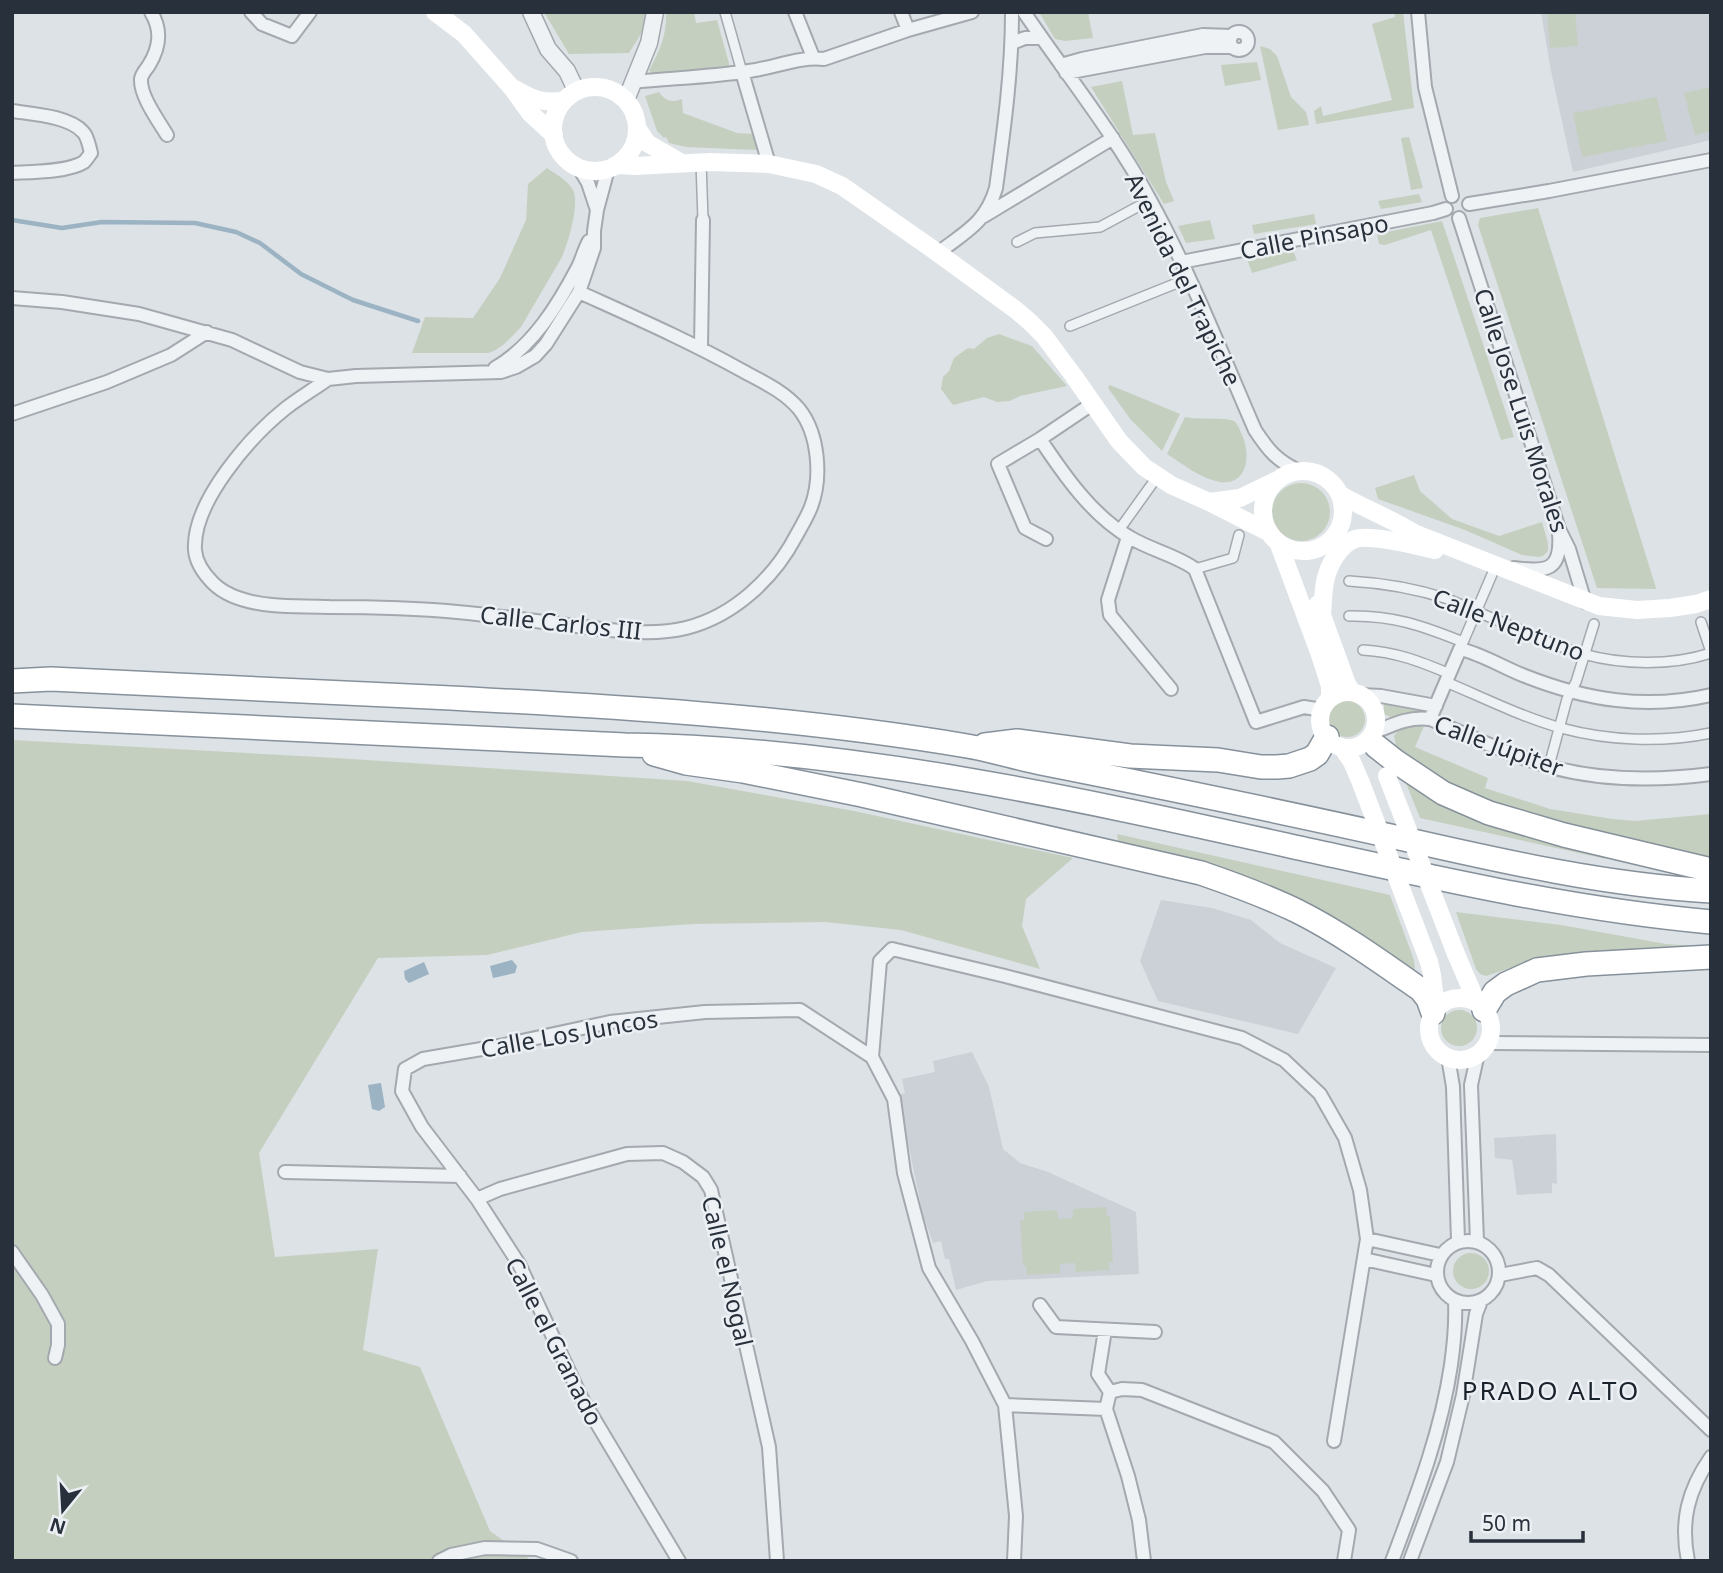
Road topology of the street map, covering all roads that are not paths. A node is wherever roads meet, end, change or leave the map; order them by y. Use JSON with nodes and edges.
{"nodes":[{"id":1,"x":151,"y":12,"type":"edge"},
{"id":2,"x":251,"y":12,"type":"edge"},
{"id":3,"x":310,"y":12,"type":"edge"},
{"id":4,"x":435,"y":12,"type":"edge"},
{"id":5,"x":531,"y":12,"type":"edge"},
{"id":6,"x":655,"y":12,"type":"edge"},
{"id":7,"x":725,"y":12,"type":"edge"},
{"id":8,"x":795,"y":12,"type":"edge"},
{"id":9,"x":901,"y":12,"type":"edge"},
{"id":10,"x":972,"y":12,"type":"edge"},
{"id":11,"x":1012,"y":12,"type":"edge"},
{"id":12,"x":1024,"y":12,"type":"edge"},
{"id":13,"x":1418,"y":12,"type":"edge"},
{"id":14,"x":908,"y":30,"type":"junction"},
{"id":15,"x":1042,"y":38,"type":"junction"},
{"id":16,"x":1232,"y":41,"type":"dead end"},
{"id":17,"x":1012,"y":43,"type":"junction"},
{"id":18,"x":813,"y":57,"type":"junction"},
{"id":19,"x":1064,"y":69,"type":"junction"},
{"id":20,"x":742,"y":72,"type":"junction"},
{"id":21,"x":634,"y":82,"type":"junction"},
{"id":22,"x":512,"y":88,"type":"junction"},
{"id":23,"x":569,"y":96,"type":"junction"},
{"id":24,"x":626,"y":100,"type":"junction"},
{"id":25,"x":12,"y":111,"type":"edge"},
{"id":26,"x":638,"y":129,"type":"junction"},
{"id":27,"x":167,"y":135,"type":"dead end"},
{"id":28,"x":554,"y":135,"type":"junction"},
{"id":29,"x":1113,"y":138,"type":"junction"},
{"id":30,"x":1711,"y":160,"type":"edge"},
{"id":31,"x":680,"y":162,"type":"junction"},
{"id":32,"x":701,"y":162,"type":"junction"},
{"id":33,"x":769,"y":164,"type":"junction"},
{"id":34,"x":613,"y":167,"type":"junction"},
{"id":35,"x":579,"y":168,"type":"junction"},
{"id":36,"x":12,"y":173,"type":"edge"},
{"id":37,"x":1452,"y":196,"type":"junction"},
{"id":38,"x":1469,"y":204,"type":"junction"},
{"id":39,"x":1139,"y":206,"type":"dead end"},
{"id":40,"x":1446,"y":209,"type":"junction"},
{"id":41,"x":597,"y":210,"type":"junction"},
{"id":42,"x":984,"y":216,"type":"junction"},
{"id":43,"x":1459,"y":218,"type":"junction"},
{"id":44,"x":703,"y":220,"type":"joint"},
{"id":45,"x":594,"y":231,"type":"junction"},
{"id":46,"x":1017,"y":242,"type":"dead end"},
{"id":47,"x":938,"y":253,"type":"junction"},
{"id":48,"x":1181,"y":262,"type":"junction"},
{"id":49,"x":576,"y":270,"type":"junction"},
{"id":50,"x":1177,"y":283,"type":"dead end"},
{"id":51,"x":579,"y":292,"type":"junction"},
{"id":52,"x":12,"y":298,"type":"edge"},
{"id":53,"x":547,"y":318,"type":"junction"},
{"id":54,"x":1070,"y":326,"type":"dead end"},
{"id":55,"x":207,"y":332,"type":"junction"},
{"id":56,"x":533,"y":337,"type":"junction"},
{"id":57,"x":542,"y":348,"type":"junction"},
{"id":58,"x":701,"y":348,"type":"junction"},
{"id":59,"x":481,"y":372,"type":"junction"},
{"id":60,"x":328,"y":379,"type":"junction"},
{"id":61,"x":1093,"y":404,"type":"junction"},
{"id":62,"x":12,"y":414,"type":"edge"},
{"id":63,"x":1040,"y":439,"type":"junction"},
{"id":64,"x":1299,"y":471,"type":"junction"},
{"id":65,"x":1157,"y":477,"type":"junction"},
{"id":66,"x":1277,"y":480,"type":"junction"},
{"id":67,"x":1339,"y":494,"type":"junction"},
{"id":68,"x":1209,"y":502,"type":"junction"},
{"id":69,"x":1559,"y":529,"type":"junction"},
{"id":70,"x":1414,"y":533,"type":"junction"},
{"id":71,"x":1124,"y":534,"type":"junction"},
{"id":72,"x":1239,"y":535,"type":"dead end"},
{"id":73,"x":1274,"y":538,"type":"junction"},
{"id":74,"x":1046,"y":539,"type":"dead end"},
{"id":75,"x":1329,"y":540,"type":"junction"},
{"id":76,"x":1474,"y":557,"type":"junction"},
{"id":77,"x":1496,"y":565,"type":"junction"},
{"id":78,"x":1195,"y":569,"type":"junction"},
{"id":79,"x":1349,"y":581,"type":"dead end"},
{"id":80,"x":1711,"y":599,"type":"edge"},
{"id":81,"x":1585,"y":602,"type":"junction"},
{"id":82,"x":1476,"y":612,"type":"junction"},
{"id":83,"x":1322,"y":614,"type":"junction"},
{"id":84,"x":1349,"y":616,"type":"dead end"},
{"id":85,"x":1702,"y":622,"type":"dead end"},
{"id":86,"x":1594,"y":624,"type":"dead end"},
{"id":87,"x":1461,"y":646,"type":"junction"},
{"id":88,"x":1363,"y":650,"type":"dead end"},
{"id":89,"x":1711,"y":652,"type":"edge"},
{"id":90,"x":1584,"y":655,"type":"junction"},
{"id":91,"x":12,"y":664,"type":"edge"},
{"id":92,"x":1448,"y":678,"type":"junction"},
{"id":93,"x":51,"y":679,"type":"junction"},
{"id":94,"x":12,"y":681,"type":"edge"},
{"id":95,"x":1171,"y":689,"type":"dead end"},
{"id":96,"x":1571,"y":693,"type":"junction"},
{"id":97,"x":1356,"y":694,"type":"junction"},
{"id":98,"x":1711,"y":695,"type":"edge"},
{"id":99,"x":1326,"y":704,"type":"junction"},
{"id":100,"x":1436,"y":706,"type":"junction"},
{"id":101,"x":12,"y":716,"type":"edge"},
{"id":102,"x":1430,"y":719,"type":"junction"},
{"id":103,"x":1560,"y":727,"type":"junction"},
{"id":104,"x":1711,"y":733,"type":"edge"},
{"id":105,"x":1375,"y":739,"type":"junction"},
{"id":106,"x":1334,"y":742,"type":"junction"},
{"id":107,"x":625,"y":746,"type":"junction"},
{"id":108,"x":972,"y":747,"type":"junction"},
{"id":109,"x":1549,"y":766,"type":"junction"},
{"id":110,"x":1711,"y":774,"type":"edge"},
{"id":111,"x":1711,"y":870,"type":"edge"},
{"id":112,"x":1711,"y":891,"type":"edge"},
{"id":113,"x":1711,"y":922,"type":"edge"},
{"id":114,"x":1711,"y":957,"type":"edge"},
{"id":115,"x":1481,"y":1006,"type":"junction"},
{"id":116,"x":1435,"y":1011,"type":"junction"},
{"id":117,"x":1711,"y":1045,"type":"edge"},
{"id":118,"x":1483,"y":1048,"type":"junction"},
{"id":119,"x":1448,"y":1057,"type":"junction"},
{"id":120,"x":872,"y":1058,"type":"junction"},
{"id":121,"x":422,"y":1127,"type":"joint"},
{"id":122,"x":285,"y":1172,"type":"dead end"},
{"id":123,"x":460,"y":1177,"type":"junction"},
{"id":124,"x":477,"y":1199,"type":"junction"},
{"id":125,"x":1367,"y":1239,"type":"junction"},
{"id":126,"x":1458,"y":1241,"type":"junction"},
{"id":127,"x":1477,"y":1241,"type":"junction"},
{"id":128,"x":12,"y":1252,"type":"edge"},
{"id":129,"x":1440,"y":1255,"type":"junction"},
{"id":130,"x":1364,"y":1259,"type":"junction"},
{"id":131,"x":1436,"y":1275,"type":"junction"},
{"id":132,"x":1500,"y":1275,"type":"junction"},
{"id":133,"x":1455,"y":1301,"type":"junction"},
{"id":134,"x":1481,"y":1301,"type":"junction"},
{"id":135,"x":1040,"y":1306,"type":"dead end"},
{"id":136,"x":1105,"y":1330,"type":"junction"},
{"id":137,"x":1155,"y":1332,"type":"dead end"},
{"id":138,"x":55,"y":1358,"type":"dead end"},
{"id":139,"x":1110,"y":1392,"type":"junction"},
{"id":140,"x":1005,"y":1405,"type":"junction"},
{"id":141,"x":1106,"y":1409,"type":"junction"},
{"id":142,"x":1711,"y":1430,"type":"edge"},
{"id":143,"x":1334,"y":1441,"type":"dead end"},
{"id":144,"x":1711,"y":1457,"type":"edge"},
{"id":145,"x":439,"y":1561,"type":"edge"},
{"id":146,"x":571,"y":1561,"type":"edge"},
{"id":147,"x":679,"y":1561,"type":"edge"},
{"id":148,"x":777,"y":1561,"type":"edge"},
{"id":149,"x":1014,"y":1561,"type":"edge"},
{"id":150,"x":1144,"y":1561,"type":"edge"},
{"id":151,"x":1344,"y":1561,"type":"edge"},
{"id":152,"x":1392,"y":1561,"type":"edge"},
{"id":153,"x":1410,"y":1561,"type":"edge"},
{"id":154,"x":1688,"y":1561,"type":"edge"}],
"edges":[{"from":1,"to":27,"type":"street"},
{"from":2,"to":3,"type":"street"},
{"from":4,"to":22,"type":"main road"},
{"from":5,"to":23,"type":"street"},
{"from":6,"to":21,"type":"street"},
{"from":7,"to":20,"type":"street"},
{"from":8,"to":18,"type":"street"},
{"from":9,"to":14,"type":"street"},
{"from":10,"to":14,"type":"street"},
{"from":11,"to":17,"type":"street"},
{"from":12,"to":15,"type":"street","name":"Avenida del Trapiche"},
{"from":13,"to":37,"type":"street"},
{"from":14,"to":18,"type":"street"},
{"from":15,"to":17,"type":"street"},
{"from":15,"to":19,"type":"street","name":"Avenida del Trapiche"},
{"from":16,"to":19,"type":"street"},
{"from":17,"to":42,"type":"street"},
{"from":18,"to":20,"type":"street"},
{"from":19,"to":29,"type":"street","name":"Avenida del Trapiche"},
{"from":20,"to":21,"type":"street"},
{"from":20,"to":33,"type":"street"},
{"from":21,"to":24,"type":"street"},
{"from":22,"to":23,"type":"main road"},
{"from":22,"to":28,"type":"main road"},
{"from":23,"to":24,"type":"main road"},
{"from":23,"to":28,"type":"main road"},
{"from":24,"to":26,"type":"main road"},
{"from":25,"to":36,"type":"street"},
{"from":26,"to":31,"type":"main road"},
{"from":26,"to":34,"type":"main road"},
{"from":28,"to":35,"type":"main road"},
{"from":29,"to":42,"type":"street"},
{"from":29,"to":48,"type":"street","name":"Avenida del Trapiche"},
{"from":30,"to":38,"type":"street"},
{"from":31,"to":32,"type":"main road"},
{"from":31,"to":34,"type":"main road"},
{"from":32,"to":33,"type":"main road"},
{"from":32,"to":44,"type":"street"},
{"from":33,"to":47,"type":"main road"},
{"from":34,"to":35,"type":"main road"},
{"from":34,"to":41,"type":"street"},
{"from":35,"to":41,"type":"street"},
{"from":37,"to":38,"type":"street"},
{"from":37,"to":40,"type":"street"},
{"from":38,"to":43,"type":"street"},
{"from":39,"to":46,"type":"street"},
{"from":40,"to":43,"type":"street"},
{"from":40,"to":48,"type":"street","name":"Calle Pinsapo"},
{"from":41,"to":45,"type":"street"},
{"from":42,"to":47,"type":"street"},
{"from":43,"to":69,"type":"street","name":"Calle Jose Luis Morales"},
{"from":44,"to":58,"type":"street"},
{"from":45,"to":49,"type":"street"},
{"from":45,"to":51,"type":"street"},
{"from":47,"to":61,"type":"main road"},
{"from":48,"to":64,"type":"street","name":"Avenida del Trapiche"},
{"from":49,"to":51,"type":"street"},
{"from":49,"to":53,"type":"street"},
{"from":50,"to":54,"type":"street"},
{"from":51,"to":53,"type":"street"},
{"from":51,"to":57,"type":"street"},
{"from":51,"to":58,"type":"street","name":"Calle Carlos III"},
{"from":52,"to":55,"type":"street"},
{"from":53,"to":56,"type":"street"},
{"from":55,"to":60,"type":"street"},
{"from":55,"to":62,"type":"street"},
{"from":56,"to":57,"type":"street"},
{"from":56,"to":59,"type":"street"},
{"from":57,"to":59,"type":"street"},
{"from":58,"to":60,"type":"street","name":"Calle Carlos III"},
{"from":59,"to":60,"type":"street"},
{"from":61,"to":63,"type":"street"},
{"from":61,"to":65,"type":"main road"},
{"from":63,"to":71,"type":"street"},
{"from":63,"to":74,"type":"street"},
{"from":64,"to":66,"type":"main road"},
{"from":64,"to":67,"type":"main road"},
{"from":65,"to":68,"type":"main road"},
{"from":65,"to":71,"type":"street"},
{"from":66,"to":68,"type":"main road"},
{"from":66,"to":73,"type":"main road"},
{"from":67,"to":70,"type":"main road"},
{"from":67,"to":75,"type":"main road"},
{"from":68,"to":73,"type":"main road"},
{"from":69,"to":77,"type":"street"},
{"from":69,"to":81,"type":"street","name":"Calle Jose Luis Morales"},
{"from":70,"to":75,"type":"main road"},
{"from":70,"to":76,"type":"main road"},
{"from":71,"to":78,"type":"street"},
{"from":71,"to":95,"type":"street"},
{"from":72,"to":78,"type":"street"},
{"from":73,"to":75,"type":"main road"},
{"from":73,"to":99,"type":"main road"},
{"from":75,"to":83,"type":"main road"},
{"from":76,"to":77,"type":"main road"},
{"from":76,"to":83,"type":"main road"},
{"from":77,"to":81,"type":"main road"},
{"from":77,"to":82,"type":"street"},
{"from":78,"to":99,"type":"street"},
{"from":79,"to":82,"type":"street","name":"Calle Neptuno"},
{"from":80,"to":81,"type":"main road"},
{"from":82,"to":87,"type":"street"},
{"from":82,"to":90,"type":"street","name":"Calle Neptuno"},
{"from":83,"to":97,"type":"main road"},
{"from":84,"to":87,"type":"street"},
{"from":85,"to":89,"type":"street"},
{"from":86,"to":90,"type":"street"},
{"from":87,"to":92,"type":"street"},
{"from":87,"to":96,"type":"street"},
{"from":88,"to":92,"type":"street"},
{"from":89,"to":90,"type":"street","name":"Calle Neptuno"},
{"from":90,"to":96,"type":"street"},
{"from":91,"to":93,"type":"highway"},
{"from":92,"to":100,"type":"street"},
{"from":92,"to":103,"type":"street"},
{"from":93,"to":94,"type":"highway"},
{"from":93,"to":108,"type":"highway"},
{"from":96,"to":98,"type":"street"},
{"from":96,"to":103,"type":"street"},
{"from":97,"to":99,"type":"main road"},
{"from":97,"to":100,"type":"street"},
{"from":97,"to":105,"type":"main road"},
{"from":99,"to":106,"type":"main road"},
{"from":100,"to":102,"type":"street"},
{"from":101,"to":107,"type":"highway"},
{"from":102,"to":105,"type":"street","name":"Calle Júpiter"},
{"from":102,"to":109,"type":"street","name":"Calle Júpiter"},
{"from":103,"to":104,"type":"street"},
{"from":103,"to":109,"type":"street"},
{"from":105,"to":106,"type":"main road"},
{"from":105,"to":111,"type":"highway"},
{"from":105,"to":115,"type":"main road","bridge":true},
{"from":106,"to":108,"type":"highway"},
{"from":106,"to":116,"type":"main road","bridge":true},
{"from":107,"to":113,"type":"highway"},
{"from":107,"to":116,"type":"highway"},
{"from":108,"to":112,"type":"highway"},
{"from":109,"to":110,"type":"street","name":"Calle Júpiter"},
{"from":114,"to":115,"type":"highway"},
{"from":115,"to":116,"type":"main road"},
{"from":115,"to":118,"type":"main road"},
{"from":116,"to":119,"type":"main road"},
{"from":117,"to":118,"type":"street"},
{"from":118,"to":119,"type":"main road"},
{"from":118,"to":127,"type":"street"},
{"from":119,"to":126,"type":"street"},
{"from":120,"to":121,"type":"street","name":"Calle Los Juncos"},
{"from":120,"to":125,"type":"street"},
{"from":120,"to":140,"type":"street"},
{"from":121,"to":123,"type":"street","name":"Calle el Granado"},
{"from":122,"to":123,"type":"street"},
{"from":123,"to":124,"type":"street","name":"Calle el Granado"},
{"from":124,"to":147,"type":"street","name":"Calle el Granado"},
{"from":124,"to":148,"type":"street","name":"Calle el Nogal"},
{"from":125,"to":129,"type":"street"},
{"from":125,"to":130,"type":"street"},
{"from":126,"to":127,"type":"street"},
{"from":126,"to":129,"type":"street"},
{"from":127,"to":132,"type":"street"},
{"from":128,"to":138,"type":"street"},
{"from":129,"to":131,"type":"street"},
{"from":130,"to":131,"type":"street"},
{"from":130,"to":143,"type":"street"},
{"from":131,"to":133,"type":"street"},
{"from":132,"to":134,"type":"street"},
{"from":132,"to":142,"type":"street"},
{"from":133,"to":134,"type":"street"},
{"from":133,"to":152,"type":"street"},
{"from":134,"to":153,"type":"street"},
{"from":135,"to":136,"type":"street"},
{"from":136,"to":137,"type":"street"},
{"from":136,"to":139,"type":"street"},
{"from":139,"to":141,"type":"street"},
{"from":139,"to":151,"type":"street"},
{"from":140,"to":141,"type":"street"},
{"from":140,"to":149,"type":"street"},
{"from":141,"to":150,"type":"street"},
{"from":144,"to":154,"type":"street"},
{"from":145,"to":146,"type":"street"}]}
